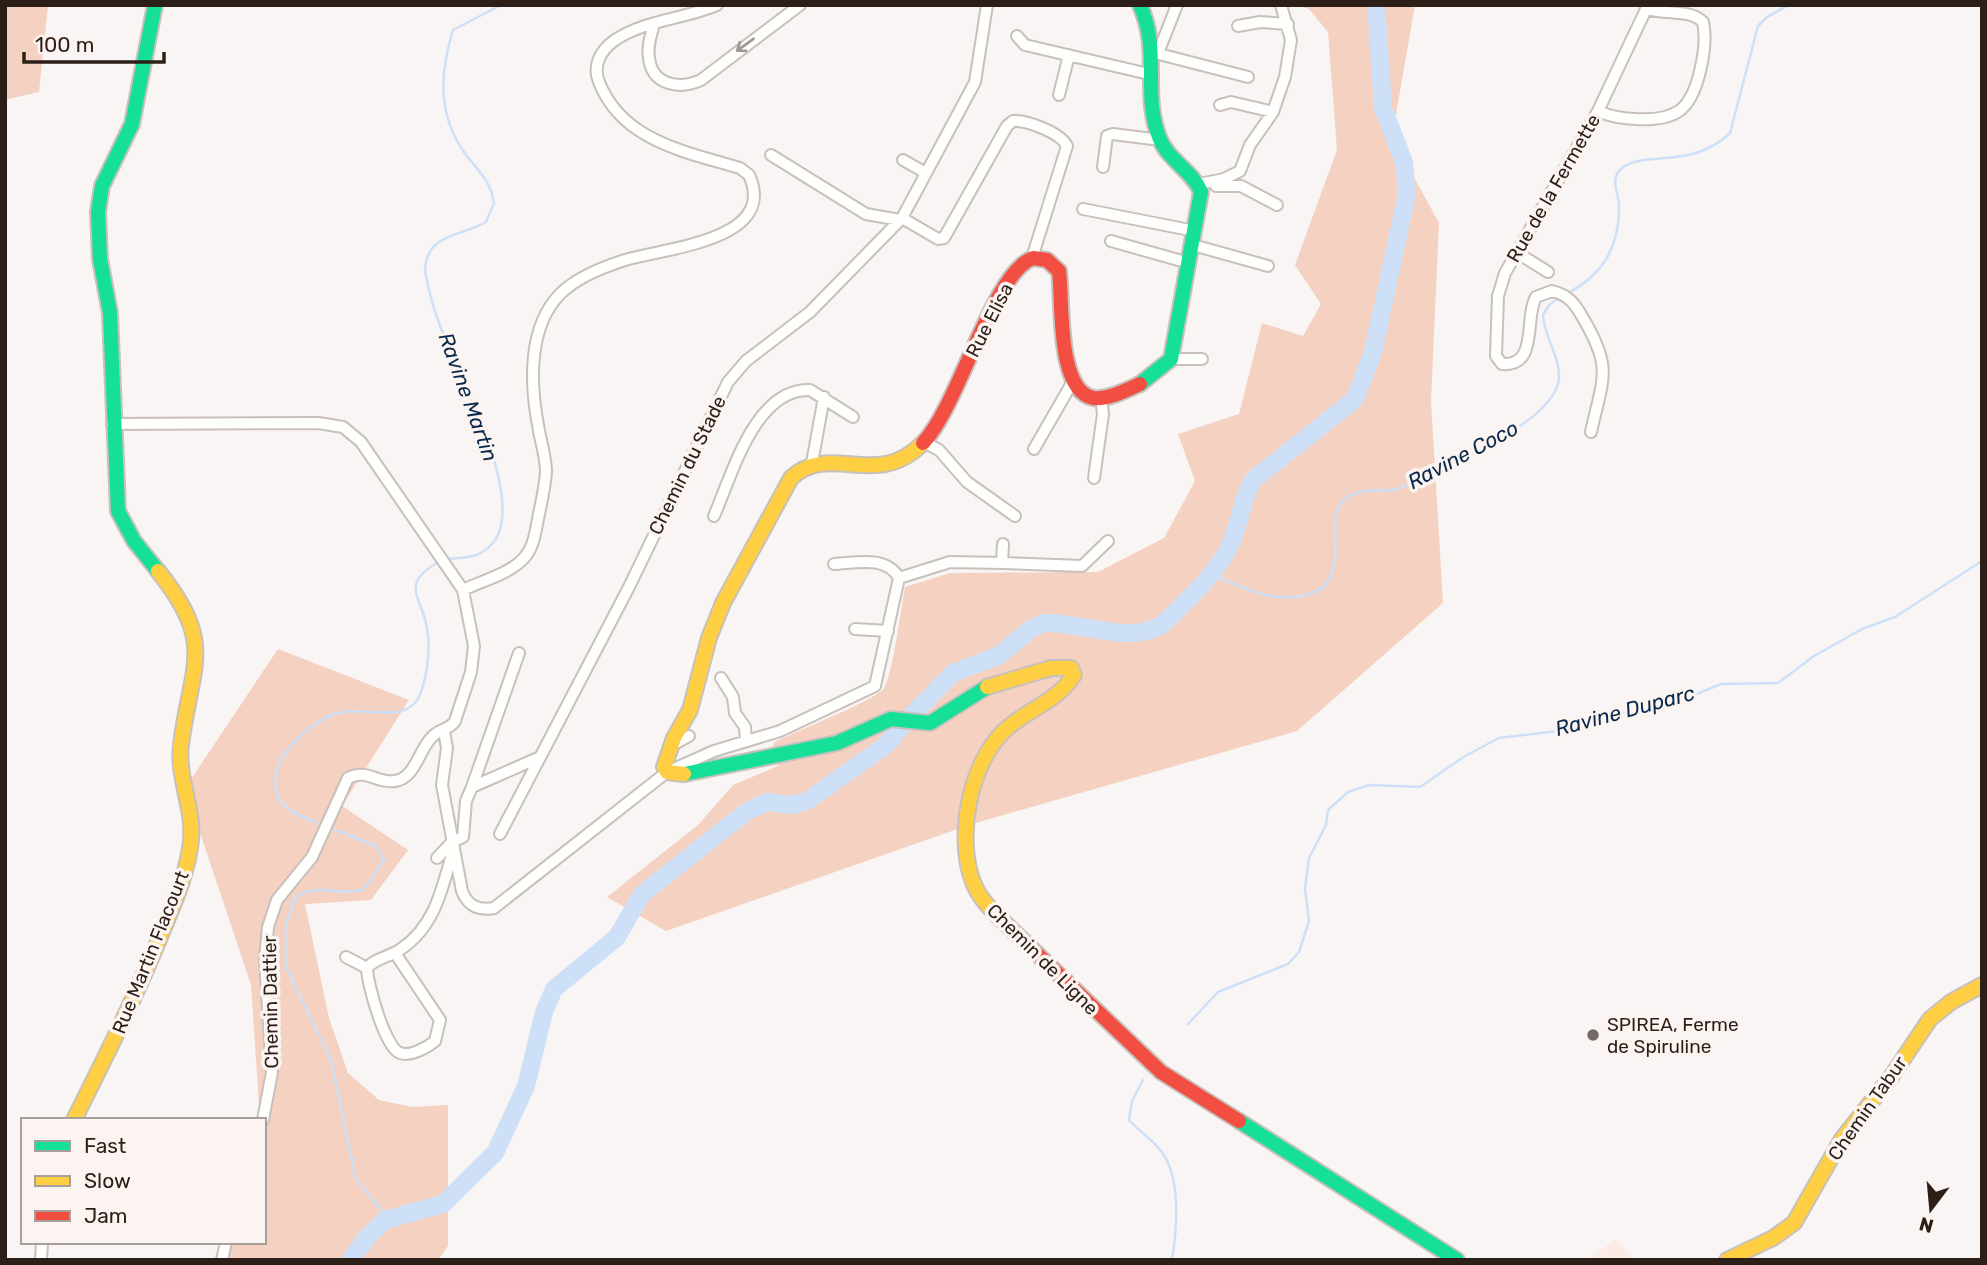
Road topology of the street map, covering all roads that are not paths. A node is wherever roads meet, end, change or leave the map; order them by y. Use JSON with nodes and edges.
{"nodes":[{"id":1,"x":155,"y":5,"type":"edge"},
{"id":2,"x":717,"y":5,"type":"edge"},
{"id":3,"x":800,"y":5,"type":"edge"},
{"id":4,"x":987,"y":5,"type":"edge"},
{"id":5,"x":1140,"y":5,"type":"edge"},
{"id":6,"x":1177,"y":5,"type":"edge"},
{"id":7,"x":1281,"y":5,"type":"edge"},
{"id":8,"x":1647,"y":7,"type":"edge"},
{"id":9,"x":654,"y":24,"type":"junction"},
{"id":10,"x":1288,"y":24,"type":"junction"},
{"id":11,"x":1238,"y":26,"type":"dead end"},
{"id":12,"x":1017,"y":36,"type":"dead end"},
{"id":13,"x":1154,"y":52,"type":"junction"},
{"id":14,"x":1069,"y":55,"type":"junction"},
{"id":15,"x":1153,"y":75,"type":"junction"},
{"id":16,"x":1248,"y":77,"type":"dead end"},
{"id":17,"x":1059,"y":95,"type":"dead end"},
{"id":18,"x":1220,"y":105,"type":"dead end"},
{"id":19,"x":1598,"y":111,"type":"junction"},
{"id":20,"x":1273,"y":112,"type":"junction"},
{"id":21,"x":1160,"y":140,"type":"junction"},
{"id":22,"x":771,"y":155,"type":"dead end"},
{"id":23,"x":903,"y":160,"type":"dead end"},
{"id":24,"x":1103,"y":167,"type":"dead end"},
{"id":25,"x":926,"y":173,"type":"junction"},
{"id":26,"x":1199,"y":184,"type":"junction"},
{"id":27,"x":1277,"y":205,"type":"dead end"},
{"id":28,"x":1083,"y":209,"type":"dead end"},
{"id":29,"x":901,"y":219,"type":"junction"},
{"id":30,"x":1194,"y":238,"type":"junction"},
{"id":31,"x":1111,"y":241,"type":"dead end"},
{"id":32,"x":1516,"y":252,"type":"junction"},
{"id":33,"x":1032,"y":258,"type":"junction"},
{"id":34,"x":1189,"y":263,"type":"junction"},
{"id":35,"x":1268,"y":266,"type":"dead end"},
{"id":36,"x":1548,"y":272,"type":"dead end"},
{"id":37,"x":1171,"y":359,"type":"junction"},
{"id":38,"x":1202,"y":359,"type":"dead end"},
{"id":39,"x":1072,"y":383,"type":"junction"},
{"id":40,"x":824,"y":397,"type":"junction"},
{"id":41,"x":1101,"y":399,"type":"junction"},
{"id":42,"x":853,"y":417,"type":"dead end"},
{"id":43,"x":112,"y":424,"type":"junction"},
{"id":44,"x":1591,"y":432,"type":"dead end"},
{"id":45,"x":924,"y":442,"type":"junction"},
{"id":46,"x":1034,"y":449,"type":"dead end"},
{"id":47,"x":811,"y":463,"type":"junction"},
{"id":48,"x":1094,"y":478,"type":"dead end"},
{"id":49,"x":714,"y":516,"type":"dead end"},
{"id":50,"x":1016,"y":516,"type":"dead end"},
{"id":51,"x":1108,"y":541,"type":"dead end"},
{"id":52,"x":1003,"y":544,"type":"dead end"},
{"id":53,"x":1002,"y":563,"type":"junction"},
{"id":54,"x":834,"y":564,"type":"dead end"},
{"id":55,"x":899,"y":578,"type":"junction"},
{"id":56,"x":463,"y":590,"type":"junction"},
{"id":57,"x":855,"y":629,"type":"dead end"},
{"id":58,"x":888,"y":631,"type":"junction"},
{"id":59,"x":519,"y":653,"type":"dead end"},
{"id":60,"x":721,"y":678,"type":"dead end"},
{"id":61,"x":444,"y":731,"type":"junction"},
{"id":62,"x":689,"y":736,"type":"dead end"},
{"id":63,"x":746,"y":741,"type":"junction"},
{"id":64,"x":671,"y":746,"type":"junction"},
{"id":65,"x":538,"y":758,"type":"junction"},
{"id":66,"x":667,"y":772,"type":"junction"},
{"id":67,"x":472,"y":787,"type":"junction"},
{"id":68,"x":500,"y":834,"type":"dead end"},
{"id":69,"x":453,"y":846,"type":"junction"},
{"id":70,"x":437,"y":858,"type":"dead end"},
{"id":71,"x":395,"y":953,"type":"junction"},
{"id":72,"x":346,"y":957,"type":"dead end"},
{"id":73,"x":368,"y":968,"type":"junction"},
{"id":74,"x":1982,"y":985,"type":"edge"},
{"id":75,"x":75,"y":1118,"type":"edge"},
{"id":76,"x":263,"y":1118,"type":"edge"},
{"id":77,"x":1457,"y":1260,"type":"edge"},
{"id":78,"x":1727,"y":1260,"type":"edge"}],
"edges":[{"from":1,"to":43,"type":"street","name":"Rue Martin Flacourt"},
{"from":2,"to":9,"type":"street"},
{"from":3,"to":9,"type":"street","one_way":true},
{"from":4,"to":25,"type":"street","name":"Chemin du Stade"},
{"from":5,"to":13,"type":"street"},
{"from":6,"to":13,"type":"street"},
{"from":7,"to":10,"type":"street"},
{"from":8,"to":19,"type":"street","name":"Rue de la Fermette"},
{"from":8,"to":19,"type":"street"},
{"from":9,"to":56,"type":"street"},
{"from":10,"to":11,"type":"street"},
{"from":10,"to":20,"type":"street"},
{"from":12,"to":14,"type":"street"},
{"from":13,"to":15,"type":"street"},
{"from":13,"to":16,"type":"street"},
{"from":14,"to":15,"type":"street"},
{"from":14,"to":17,"type":"street"},
{"from":15,"to":21,"type":"street"},
{"from":18,"to":20,"type":"street"},
{"from":19,"to":32,"type":"street","name":"Rue de la Fermette"},
{"from":20,"to":26,"type":"street"},
{"from":21,"to":24,"type":"street"},
{"from":21,"to":26,"type":"street"},
{"from":22,"to":29,"type":"street"},
{"from":23,"to":25,"type":"street"},
{"from":25,"to":29,"type":"street","name":"Chemin du Stade"},
{"from":26,"to":27,"type":"street"},
{"from":26,"to":30,"type":"street"},
{"from":28,"to":30,"type":"street"},
{"from":29,"to":33,"type":"street"},
{"from":29,"to":65,"type":"street","name":"Chemin du Stade"},
{"from":30,"to":34,"type":"street"},
{"from":30,"to":35,"type":"street"},
{"from":31,"to":34,"type":"street"},
{"from":32,"to":36,"type":"street"},
{"from":32,"to":44,"type":"street","name":"Rue de la Fermette"},
{"from":33,"to":39,"type":"street"},
{"from":33,"to":45,"type":"street","name":"Rue Elisa"},
{"from":34,"to":37,"type":"street"},
{"from":37,"to":38,"type":"street"},
{"from":37,"to":41,"type":"street"},
{"from":39,"to":41,"type":"street"},
{"from":39,"to":46,"type":"street"},
{"from":40,"to":42,"type":"street"},
{"from":40,"to":47,"type":"street"},
{"from":40,"to":49,"type":"street"},
{"from":41,"to":48,"type":"street"},
{"from":43,"to":56,"type":"street"},
{"from":43,"to":75,"type":"street","name":"Rue Martin Flacourt"},
{"from":45,"to":47,"type":"street","name":"Rue Elisa"},
{"from":45,"to":50,"type":"street"},
{"from":47,"to":64,"type":"street"},
{"from":51,"to":53,"type":"street"},
{"from":52,"to":53,"type":"street"},
{"from":53,"to":55,"type":"street"},
{"from":54,"to":55,"type":"street"},
{"from":55,"to":58,"type":"street"},
{"from":56,"to":61,"type":"street"},
{"from":57,"to":58,"type":"street"},
{"from":58,"to":63,"type":"street"},
{"from":59,"to":67,"type":"street"},
{"from":60,"to":63,"type":"street"},
{"from":61,"to":69,"type":"street"},
{"from":61,"to":76,"type":"street","name":"Chemin Dattier"},
{"from":62,"to":64,"type":"street"},
{"from":63,"to":66,"type":"street"},
{"from":64,"to":66,"type":"street"},
{"from":65,"to":67,"type":"street"},
{"from":65,"to":68,"type":"street","name":"Chemin du Stade"},
{"from":66,"to":69,"type":"street"},
{"from":66,"to":77,"type":"street","name":"Chemin de Ligne"},
{"from":67,"to":69,"type":"street"},
{"from":69,"to":70,"type":"street"},
{"from":69,"to":71,"type":"street"},
{"from":71,"to":73,"type":"street"},
{"from":71,"to":73,"type":"street"},
{"from":72,"to":73,"type":"street"},
{"from":74,"to":78,"type":"street","name":"Chemin Tabur"}]}
